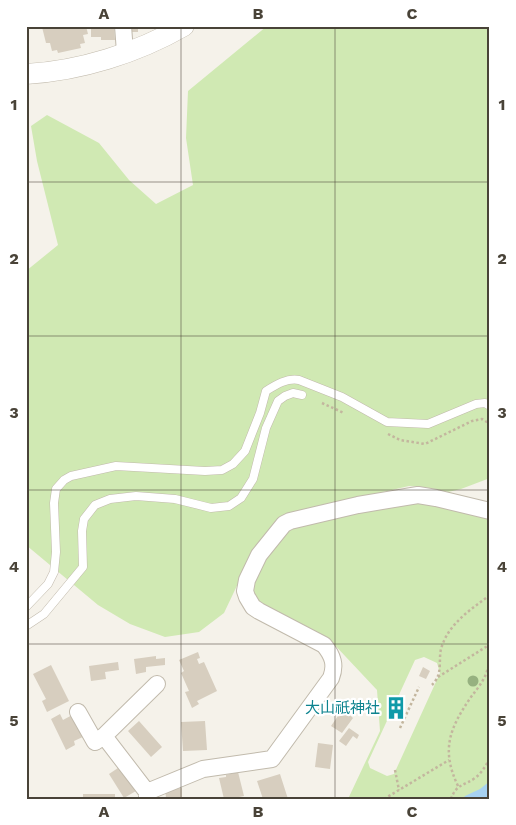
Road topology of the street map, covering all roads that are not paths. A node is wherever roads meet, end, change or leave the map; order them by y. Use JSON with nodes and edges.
{"nodes":[{"id":1,"x":123,"y":26,"type":"edge"},
{"id":2,"x":184,"y":26,"type":"edge"},
{"id":3,"x":125,"y":52,"type":"junction"},
{"id":4,"x":26,"y":74,"type":"edge"},
{"id":5,"x":302,"y":395,"type":"dead end"},
{"id":6,"x":490,"y":406,"type":"edge"},
{"id":7,"x":490,"y":511,"type":"edge"},
{"id":8,"x":26,"y":607,"type":"edge"},
{"id":9,"x":26,"y":626,"type":"edge"},
{"id":10,"x":157,"y":684,"type":"dead end"},
{"id":11,"x":78,"y":712,"type":"dead end"},
{"id":12,"x":104,"y":736,"type":"junction"},
{"id":13,"x":147,"y":795,"type":"edge"}],
"edges":[{"from":1,"to":3,"type":"street"},
{"from":2,"to":3,"type":"street"},
{"from":3,"to":4,"type":"street"},
{"from":5,"to":9,"type":"lane"},
{"from":6,"to":8,"type":"lane"},
{"from":7,"to":13,"type":"street"},
{"from":10,"to":12,"type":"street"},
{"from":11,"to":12,"type":"street"},
{"from":12,"to":13,"type":"street"}]}
